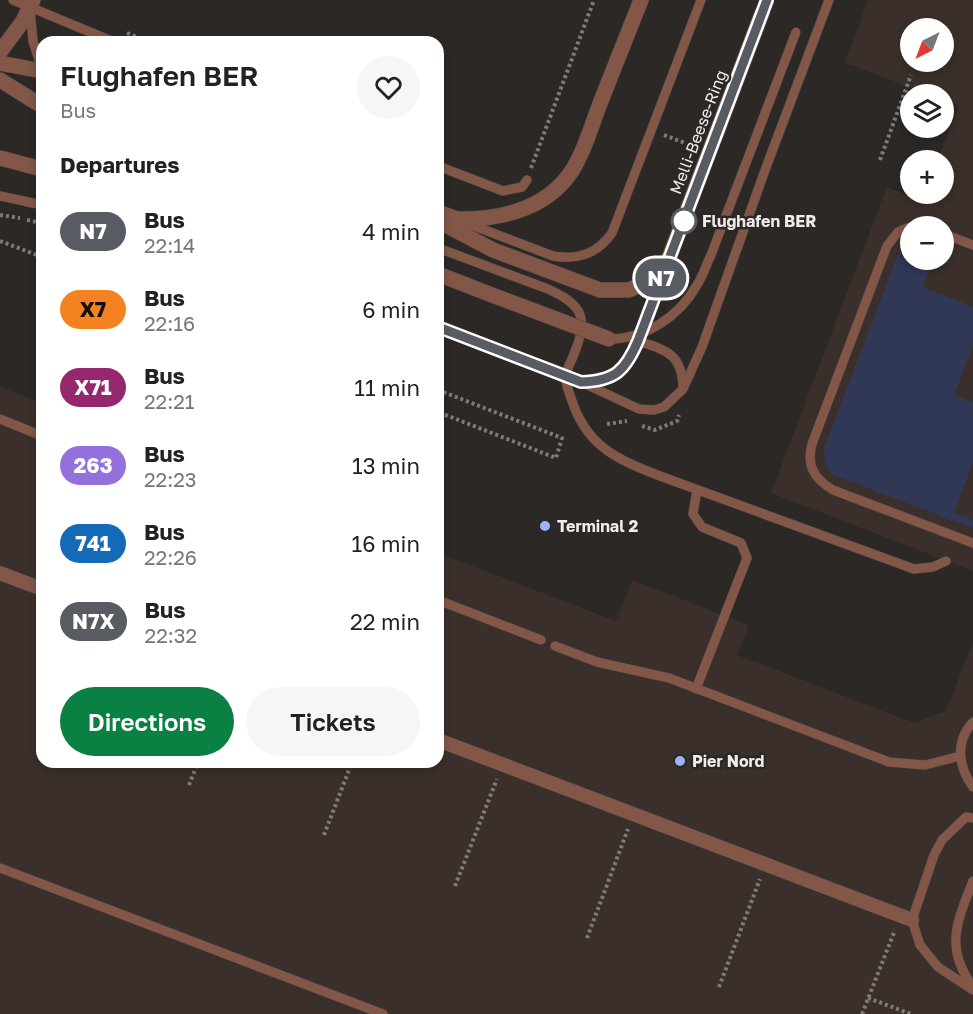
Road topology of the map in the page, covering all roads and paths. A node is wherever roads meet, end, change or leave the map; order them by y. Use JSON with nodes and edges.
{"nodes":[{"id":1,"x":13,"y":0,"type":"edge"},
{"id":2,"x":594,"y":0,"type":"edge"},
{"id":3,"x":640,"y":0,"type":"edge"},
{"id":4,"x":701,"y":0,"type":"edge"},
{"id":5,"x":829,"y":0,"type":"edge"},
{"id":6,"x":31,"y":4,"type":"edge"},
{"id":7,"x":762,"y":13,"type":"tunnel mouth"},
{"id":8,"x":796,"y":32,"type":"dead end"},
{"id":9,"x":101,"y":36,"type":"edge"},
{"id":10,"x":36,"y":51,"type":"edge"},
{"id":11,"x":0,"y":52,"type":"edge"},
{"id":12,"x":0,"y":63,"type":"edge"},
{"id":13,"x":36,"y":69,"type":"edge"},
{"id":14,"x":911,"y":75,"type":"dead end"},
{"id":15,"x":0,"y":80,"type":"edge"},
{"id":16,"x":36,"y":102,"type":"edge"},
{"id":17,"x":0,"y":158,"type":"edge"},
{"id":18,"x":880,"y":160,"type":"dead end"},
{"id":19,"x":36,"y":167,"type":"edge"},
{"id":20,"x":444,"y":168,"type":"edge"},
{"id":21,"x":527,"y":180,"type":"joint"},
{"id":22,"x":0,"y":196,"type":"edge"},
{"id":23,"x":36,"y":204,"type":"edge"},
{"id":24,"x":0,"y":214,"type":"edge"},
{"id":25,"x":444,"y":218,"type":"edge"},
{"id":26,"x":36,"y":222,"type":"edge"},
{"id":27,"x":900,"y":231,"type":"edge"},
{"id":28,"x":954,"y":238,"type":"edge"},
{"id":29,"x":0,"y":241,"type":"edge"},
{"id":30,"x":973,"y":245,"type":"edge"},
{"id":31,"x":444,"y":250,"type":"edge"},
{"id":32,"x":36,"y":255,"type":"edge"},
{"id":33,"x":669,"y":258,"type":"junction"},
{"id":34,"x":444,"y":276,"type":"edge"},
{"id":35,"x":444,"y":284,"type":"edge"},
{"id":36,"x":492,"y":295,"type":"junction"},
{"id":37,"x":650,"y":310,"type":"dead end"},
{"id":38,"x":444,"y":329,"type":"edge"},
{"id":39,"x":609,"y":339,"type":"joint"},
{"id":40,"x":638,"y":341,"type":"dead end"},
{"id":41,"x":623,"y":369,"type":"dead end"},
{"id":42,"x":565,"y":376,"type":"junction"},
{"id":43,"x":581,"y":382,"type":"junction"},
{"id":44,"x":683,"y":389,"type":"junction"},
{"id":45,"x":444,"y":392,"type":"edge"},
{"id":46,"x":444,"y":414,"type":"edge"},
{"id":47,"x":0,"y":419,"type":"edge"},
{"id":48,"x":36,"y":434,"type":"edge"},
{"id":49,"x":697,"y":490,"type":"junction"},
{"id":50,"x":973,"y":543,"type":"edge"},
{"id":51,"x":946,"y":561,"type":"dead end"},
{"id":52,"x":0,"y":573,"type":"edge"},
{"id":53,"x":36,"y":587,"type":"edge"},
{"id":54,"x":444,"y":602,"type":"edge"},
{"id":55,"x":542,"y":640,"type":"dead end"},
{"id":56,"x":555,"y":646,"type":"dead end"},
{"id":57,"x":696,"y":689,"type":"junction"},
{"id":58,"x":973,"y":722,"type":"edge"},
{"id":59,"x":444,"y":742,"type":"edge"},
{"id":60,"x":960,"y":756,"type":"junction"},
{"id":61,"x":502,"y":764,"type":"junction"},
{"id":62,"x":196,"y":768,"type":"edge"},
{"id":63,"x":350,"y":768,"type":"edge"},
{"id":64,"x":189,"y":785,"type":"dead end"},
{"id":65,"x":973,"y":787,"type":"edge"},
{"id":66,"x":633,"y":814,"type":"junction"},
{"id":67,"x":973,"y":818,"type":"edge"},
{"id":68,"x":324,"y":835,"type":"dead end"},
{"id":69,"x":766,"y":865,"type":"junction"},
{"id":70,"x":0,"y":868,"type":"edge"},
{"id":71,"x":973,"y":881,"type":"edge"},
{"id":72,"x":455,"y":886,"type":"dead end"},
{"id":73,"x":906,"y":918,"type":"junction"},
{"id":74,"x":587,"y":938,"type":"dead end"},
{"id":75,"x":719,"y":987,"type":"dead end"},
{"id":76,"x":973,"y":988,"type":"edge"},
{"id":77,"x":868,"y":998,"type":"junction"},
{"id":78,"x":383,"y":1014,"type":"edge"},
{"id":79,"x":862,"y":1014,"type":"edge"},
{"id":80,"x":911,"y":1014,"type":"edge"}],
"edges":[{"from":1,"to":6,"type":"lane"},
{"from":2,"to":21,"type":"path"},
{"from":3,"to":25,"type":"street"},
{"from":4,"to":25,"type":"lane"},
{"from":5,"to":44,"type":"lane"},
{"from":6,"to":9,"type":"lane"},
{"from":6,"to":10,"type":"lane"},
{"from":6,"to":11,"type":"street"},
{"from":7,"to":33,"type":"street","name":"Melli-Beese-Ring"},
{"from":8,"to":39,"type":"lane","bridge":true},
{"from":12,"to":13,"type":"street"},
{"from":14,"to":18,"type":"path"},
{"from":15,"to":16,"type":"street"},
{"from":17,"to":19,"type":"street"},
{"from":20,"to":21,"type":"lane"},
{"from":22,"to":23,"type":"lane"},
{"from":24,"to":26,"type":"path"},
{"from":25,"to":33,"type":"street","name":"Melli-Beese-Ring"},
{"from":27,"to":50,"type":"lane"},
{"from":28,"to":30,"type":"lane"},
{"from":29,"to":32,"type":"path"},
{"from":31,"to":42,"type":"lane"},
{"from":33,"to":37,"type":"lane"},
{"from":34,"to":36,"type":"street"},
{"from":35,"to":36,"type":"street"},
{"from":36,"to":39,"type":"street","bridge":true},
{"from":38,"to":42,"type":"lane"},
{"from":40,"to":44,"type":"lane"},
{"from":41,"to":43,"type":"lane"},
{"from":42,"to":43,"type":"lane"},
{"from":42,"to":49,"type":"lane"},
{"from":43,"to":44,"type":"lane"},
{"from":45,"to":46,"type":"path"},
{"from":47,"to":48,"type":"lane"},
{"from":49,"to":51,"type":"lane"},
{"from":49,"to":57,"type":"lane"},
{"from":52,"to":53,"type":"street"},
{"from":54,"to":55,"type":"lane"},
{"from":56,"to":57,"type":"lane"},
{"from":57,"to":60,"type":"lane"},
{"from":58,"to":60,"type":"lane"},
{"from":59,"to":61,"type":"street"},
{"from":60,"to":65,"type":"lane"},
{"from":61,"to":66,"type":"street"},
{"from":61,"to":72,"type":"path"},
{"from":62,"to":64,"type":"path"},
{"from":63,"to":68,"type":"path"},
{"from":66,"to":69,"type":"street"},
{"from":66,"to":74,"type":"path"},
{"from":67,"to":73,"type":"lane"},
{"from":69,"to":73,"type":"street"},
{"from":69,"to":75,"type":"path"},
{"from":70,"to":78,"type":"lane"},
{"from":71,"to":76,"type":"lane"},
{"from":73,"to":76,"type":"lane"},
{"from":73,"to":77,"type":"path"},
{"from":77,"to":79,"type":"path"},
{"from":77,"to":80,"type":"path"}]}
